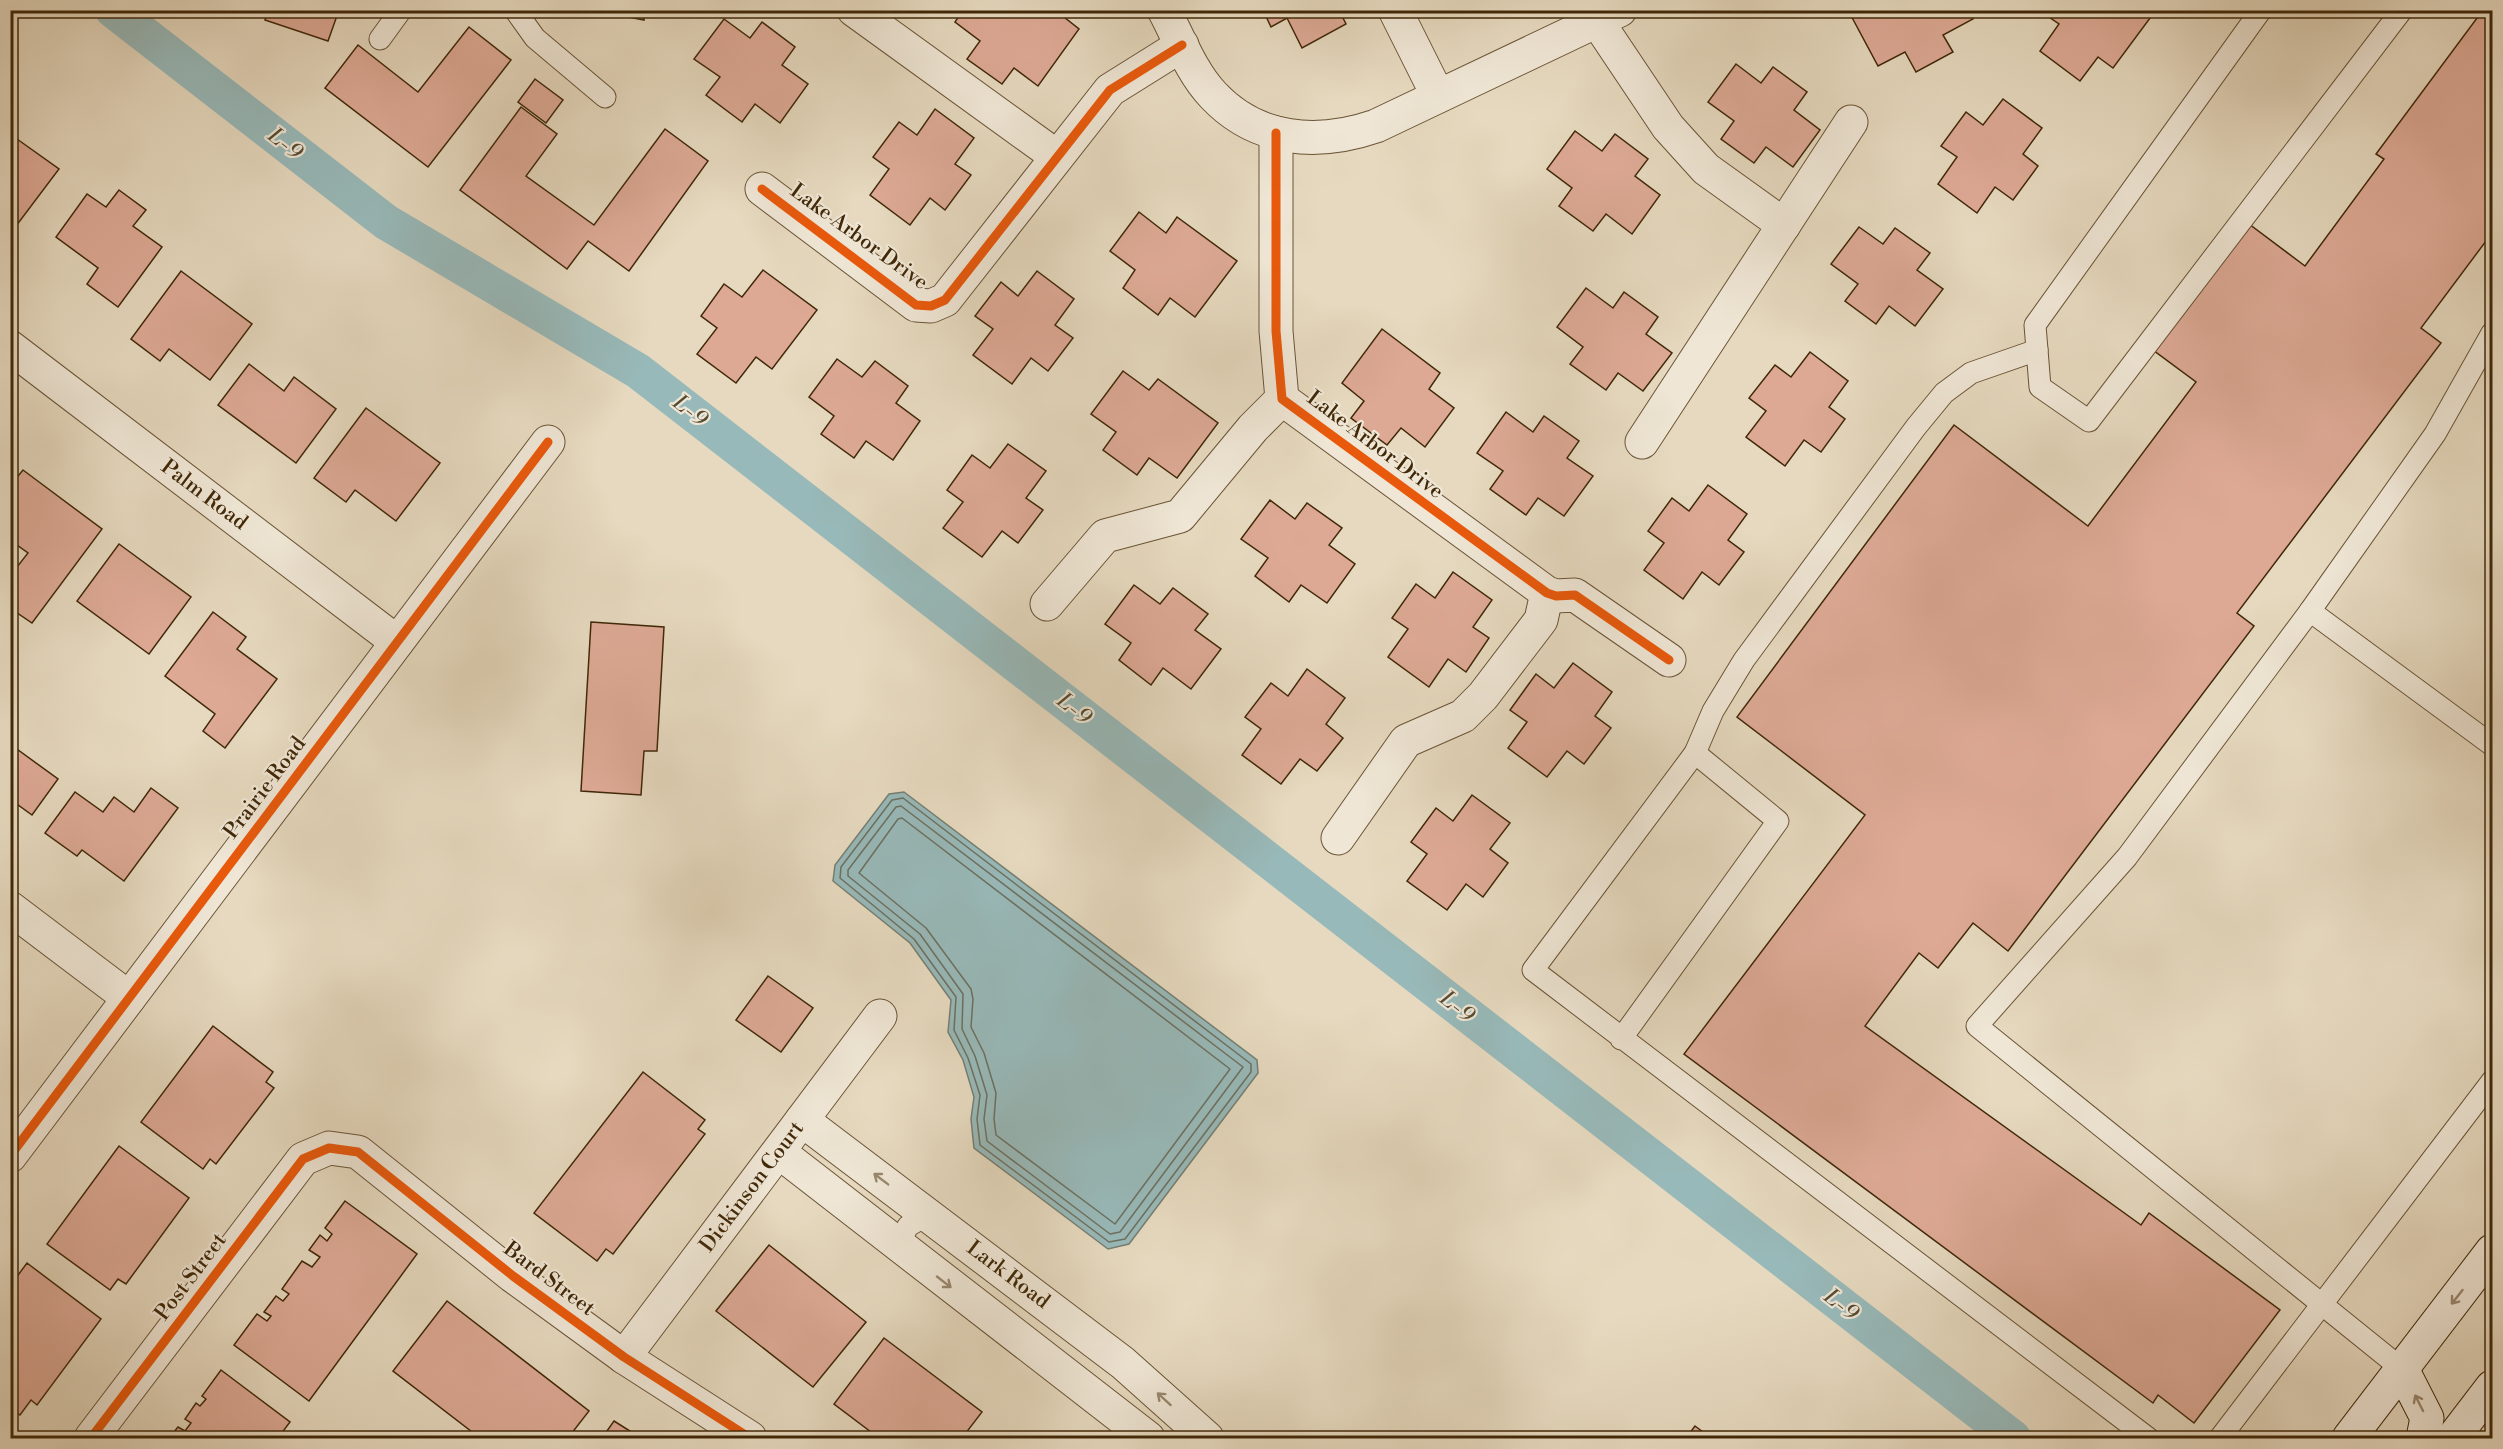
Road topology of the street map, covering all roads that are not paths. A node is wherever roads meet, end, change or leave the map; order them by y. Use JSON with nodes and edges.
{"nodes":[{"id":1,"x":401,"y":10,"type":"edge"},
{"id":2,"x":515,"y":10,"type":"edge"},
{"id":3,"x":854,"y":10,"type":"edge"},
{"id":4,"x":1164,"y":10,"type":"edge"},
{"id":5,"x":1395,"y":10,"type":"edge"},
{"id":6,"x":2261,"y":10,"type":"edge"},
{"id":7,"x":2402,"y":10,"type":"edge"},
{"id":8,"x":1609,"y":16,"type":"edge"},
{"id":9,"x":380,"y":39,"type":"dead end"},
{"id":10,"x":1182,"y":45,"type":"junction"},
{"id":11,"x":1438,"y":96,"type":"junction"},
{"id":12,"x":605,"y":97,"type":"dead end"},
{"id":13,"x":1851,"y":122,"type":"dead end"},
{"id":14,"x":1276,"y":133,"type":"junction"},
{"id":15,"x":1056,"y":156,"type":"junction"},
{"id":16,"x":762,"y":189,"type":"dead end"},
{"id":17,"x":1784,"y":225,"type":"junction"},
{"id":18,"x":2489,"y":345,"type":"edge"},
{"id":19,"x":10,"y":347,"type":"edge"},
{"id":20,"x":2037,"y":350,"type":"junction"},
{"id":21,"x":1282,"y":399,"type":"junction"},
{"id":22,"x":548,"y":442,"type":"dead end"},
{"id":23,"x":1642,"y":442,"type":"dead end"},
{"id":24,"x":1546,"y":593,"type":"junction"},
{"id":25,"x":1047,"y":604,"type":"dead end"},
{"id":26,"x":2310,"y":610,"type":"junction"},
{"id":27,"x":397,"y":642,"type":"junction"},
{"id":28,"x":1669,"y":660,"type":"dead end"},
{"id":29,"x":2493,"y":745,"type":"edge"},
{"id":30,"x":1695,"y":753,"type":"junction"},
{"id":31,"x":1338,"y":838,"type":"dead end"},
{"id":32,"x":10,"y":908,"type":"edge"},
{"id":33,"x":129,"y":998,"type":"junction"},
{"id":34,"x":880,"y":1016,"type":"dead end"},
{"id":35,"x":1621,"y":1039,"type":"junction"},
{"id":36,"x":2493,"y":1081,"type":"edge"},
{"id":37,"x":802,"y":1120,"type":"junction"},
{"id":38,"x":329,"y":1148,"type":"joint"},
{"id":39,"x":779,"y":1152,"type":"junction"},
{"id":40,"x":10,"y":1156,"type":"edge"},
{"id":41,"x":928,"y":1215,"type":"junction"},
{"id":42,"x":898,"y":1246,"type":"junction"},
{"id":43,"x":2493,"y":1251,"type":"edge"},
{"id":44,"x":2322,"y":1305,"type":"junction"},
{"id":45,"x":624,"y":1357,"type":"junction"},
{"id":46,"x":2402,"y":1369,"type":"junction"},
{"id":47,"x":2493,"y":1387,"type":"edge"},
{"id":48,"x":91,"y":1438,"type":"edge"},
{"id":49,"x":750,"y":1438,"type":"edge"},
{"id":50,"x":1148,"y":1438,"type":"edge"},
{"id":51,"x":1207,"y":1438,"type":"edge"},
{"id":52,"x":2148,"y":1438,"type":"edge"},
{"id":53,"x":2220,"y":1438,"type":"edge"},
{"id":54,"x":2349,"y":1438,"type":"edge"},
{"id":55,"x":2423,"y":1438,"type":"edge"},
{"id":56,"x":2453,"y":1438,"type":"edge"}],
"edges":[{"from":1,"to":9,"type":"lane"},
{"from":2,"to":12,"type":"lane"},
{"from":3,"to":15,"type":"street"},
{"from":4,"to":10,"type":"street"},
{"from":5,"to":11,"type":"street"},
{"from":6,"to":20,"type":"lane"},
{"from":7,"to":20,"type":"lane"},
{"from":8,"to":11,"type":"street"},
{"from":8,"to":17,"type":"street"},
{"from":10,"to":14,"type":"street"},
{"from":10,"to":15,"type":"street","name":"Lake Arbor Drive"},
{"from":11,"to":14,"type":"street"},
{"from":13,"to":17,"type":"street"},
{"from":14,"to":21,"type":"street","name":"Lake Arbor Drive"},
{"from":15,"to":16,"type":"street","name":"Lake Arbor Drive"},
{"from":17,"to":23,"type":"street"},
{"from":18,"to":26,"type":"lane"},
{"from":19,"to":27,"type":"street","name":"Palm Road"},
{"from":20,"to":30,"type":"lane"},
{"from":21,"to":24,"type":"street","name":"Lake Arbor Drive"},
{"from":21,"to":25,"type":"street","name":"Lake Arbor Drive"},
{"from":22,"to":27,"type":"street","name":"Prairie Road"},
{"from":24,"to":28,"type":"street"},
{"from":24,"to":31,"type":"street"},
{"from":26,"to":29,"type":"lane"},
{"from":26,"to":44,"type":"lane"},
{"from":27,"to":33,"type":"street","name":"Prairie Road"},
{"from":30,"to":35,"type":"lane"},
{"from":30,"to":35,"type":"lane"},
{"from":32,"to":33,"type":"street"},
{"from":33,"to":40,"type":"street","name":"Prairie Road"},
{"from":34,"to":37,"type":"street","name":"Dickinson Court"},
{"from":35,"to":52,"type":"lane"},
{"from":36,"to":44,"type":"lane"},
{"from":37,"to":39,"type":"street","name":"Dickinson Court"},
{"from":41,"to":37,"type":"street","name":"Lark Road","one_way":true},
{"from":38,"to":45,"type":"street","name":"Bard Street"},
{"from":38,"to":48,"type":"street","name":"Post Street"},
{"from":39,"to":42,"type":"street"},
{"from":39,"to":45,"type":"street","name":"Dickinson Court"},
{"from":41,"to":42,"type":"lane"},
{"from":51,"to":41,"type":"street","name":"Lark Road","one_way":true},
{"from":42,"to":50,"type":"street","one_way":true},
{"from":43,"to":46,"type":"street","one_way":true},
{"from":44,"to":46,"type":"lane"},
{"from":44,"to":53,"type":"lane"},
{"from":45,"to":49,"type":"street","name":"Bard Street"},
{"from":46,"to":54,"type":"street"},
{"from":55,"to":46,"type":"street","one_way":true},
{"from":47,"to":56,"type":"street"}]}
